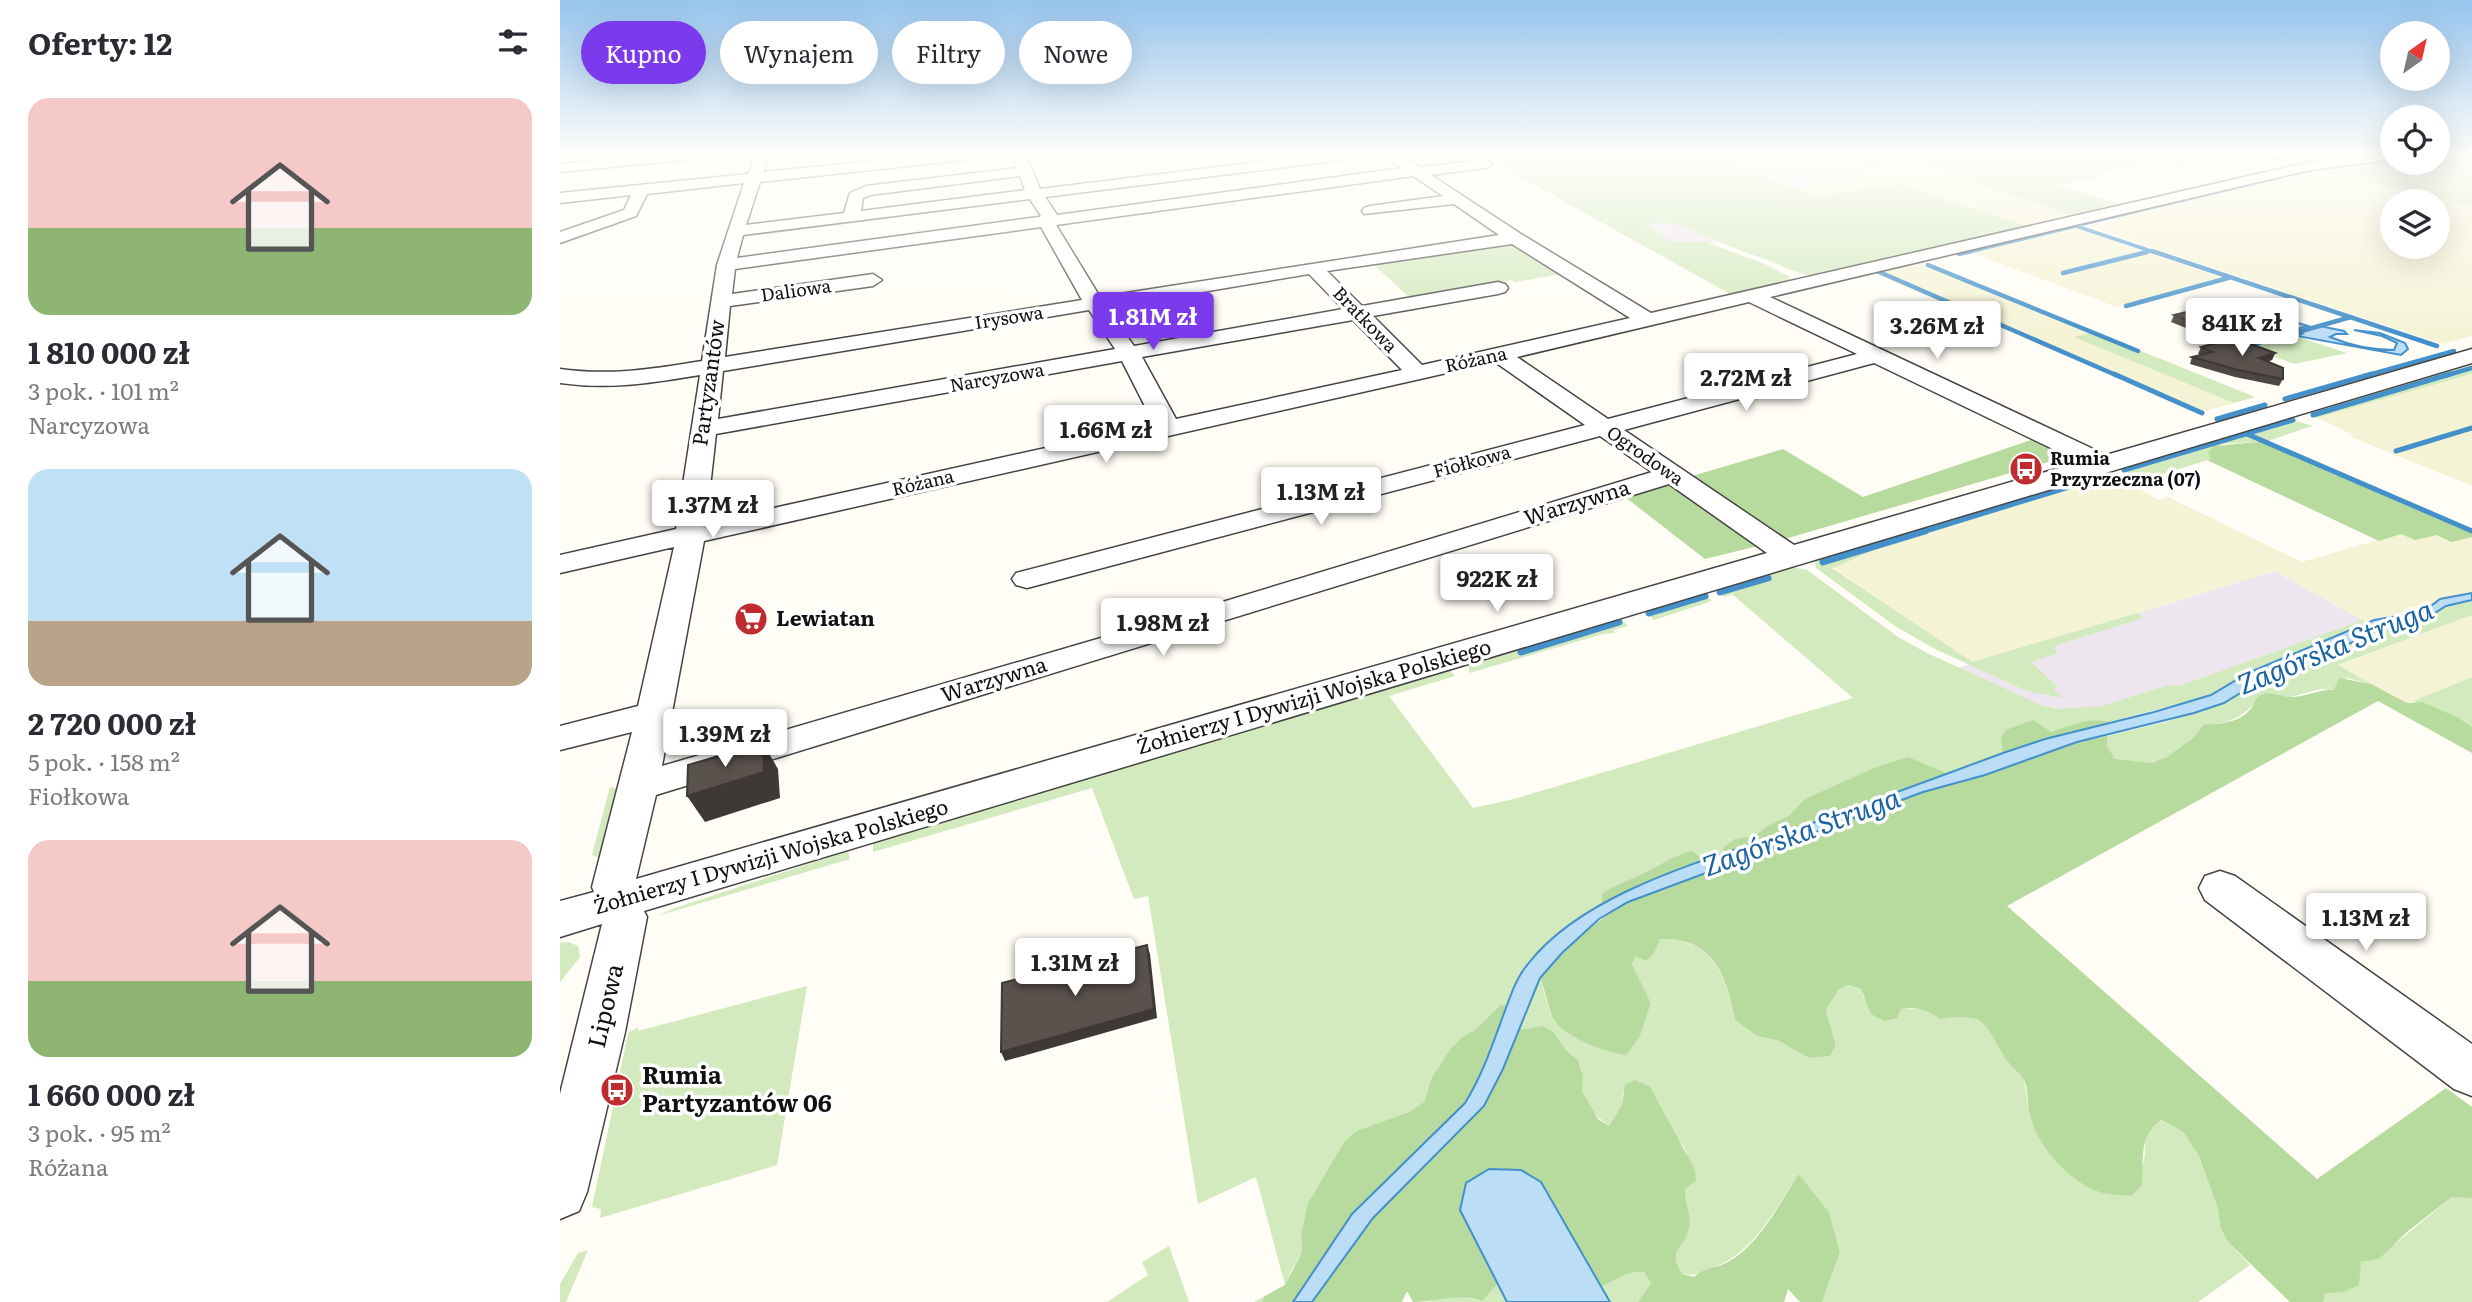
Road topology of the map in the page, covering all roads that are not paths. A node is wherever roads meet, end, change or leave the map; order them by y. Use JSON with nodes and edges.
{"nodes":[{"id":1,"x":622,"y":216,"type":"edge"},
{"id":2,"x":741,"y":216,"type":"edge"},
{"id":3,"x":867,"y":216,"type":"edge"},
{"id":4,"x":1049,"y":216,"type":"edge"},
{"id":5,"x":1077,"y":216,"type":"edge"},
{"id":6,"x":1481,"y":216,"type":"edge"},
{"id":7,"x":2094,"y":216,"type":"edge"},
{"id":8,"x":851,"y":218,"type":"joint"},
{"id":9,"x":1045,"y":220,"type":"junction"},
{"id":10,"x":736,"y":231,"type":"junction"},
{"id":11,"x":560,"y":238,"type":"edge"},
{"id":12,"x":1515,"y":238,"type":"junction"},
{"id":13,"x":726,"y":265,"type":"junction"},
{"id":14,"x":1314,"y":268,"type":"junction"},
{"id":15,"x":873,"y":280,"type":"dead end"},
{"id":16,"x":1498,"y":288,"type":"dead end"},
{"id":17,"x":1751,"y":296,"type":"junction"},
{"id":18,"x":719,"y":302,"type":"junction"},
{"id":19,"x":1094,"y":304,"type":"junction"},
{"id":20,"x":1358,"y":313,"type":"junction"},
{"id":21,"x":1646,"y":319,"type":"junction"},
{"id":22,"x":1130,"y":355,"type":"junction"},
{"id":23,"x":1499,"y":355,"type":"junction"},
{"id":24,"x":1876,"y":356,"type":"junction"},
{"id":25,"x":2472,"y":356,"type":"edge"},
{"id":26,"x":711,"y":367,"type":"junction"},
{"id":27,"x":1416,"y":372,"type":"junction"},
{"id":28,"x":566,"y":381,"type":"edge"},
{"id":29,"x":1168,"y":427,"type":"junction"},
{"id":30,"x":1604,"y":428,"type":"junction"},
{"id":31,"x":702,"y":429,"type":"junction"},
{"id":32,"x":2104,"y":464,"type":"junction"},
{"id":33,"x":1670,"y":475,"type":"junction"},
{"id":34,"x":688,"y":536,"type":"junction"},
{"id":35,"x":1791,"y":556,"type":"junction"},
{"id":36,"x":560,"y":564,"type":"edge"},
{"id":37,"x":1027,"y":579,"type":"dead end"},
{"id":38,"x":655,"y":714,"type":"junction"},
{"id":39,"x":560,"y":738,"type":"edge"},
{"id":40,"x":639,"y":786,"type":"junction"},
{"id":41,"x":2220,"y":888,"type":"dead end"},
{"id":42,"x":619,"y":902,"type":"junction"},
{"id":43,"x":560,"y":919,"type":"edge"},
{"id":44,"x":2472,"y":1073,"type":"edge"},
{"id":45,"x":560,"y":1192,"type":"edge"}],
"edges":[{"from":1,"to":11,"type":"street"},
{"from":2,"to":10,"type":"street","name":"Partyzantów"},
{"from":3,"to":8,"type":"street"},
{"from":4,"to":9,"type":"street"},
{"from":5,"to":9,"type":"street"},
{"from":6,"to":12,"type":"street"},
{"from":7,"to":17,"type":"street","name":"Różana"},
{"from":8,"to":10,"type":"street"},
{"from":9,"to":13,"type":"street"},
{"from":9,"to":19,"type":"street"},
{"from":10,"to":13,"type":"street","name":"Partyzantów"},
{"from":12,"to":14,"type":"street","name":"Irysowa"},
{"from":12,"to":21,"type":"street"},
{"from":13,"to":18,"type":"street","name":"Partyzantów"},
{"from":14,"to":19,"type":"street","name":"Irysowa"},
{"from":14,"to":20,"type":"street","name":"Bratkowa"},
{"from":15,"to":18,"type":"street","name":"Daliowa"},
{"from":16,"to":20,"type":"street","name":"Narcyzowa"},
{"from":17,"to":21,"type":"street","name":"Różana"},
{"from":17,"to":24,"type":"street"},
{"from":18,"to":26,"type":"street","name":"Partyzantów"},
{"from":19,"to":22,"type":"street"},
{"from":19,"to":26,"type":"street","name":"Irysowa"},
{"from":20,"to":22,"type":"street","name":"Narcyzowa"},
{"from":20,"to":27,"type":"street","name":"Bratkowa"},
{"from":21,"to":23,"type":"street","name":"Różana"},
{"from":22,"to":29,"type":"street"},
{"from":22,"to":31,"type":"street","name":"Narcyzowa"},
{"from":23,"to":27,"type":"street","name":"Różana"},
{"from":23,"to":30,"type":"street","name":"Ogrodowa"},
{"from":24,"to":30,"type":"street","name":"Fiołkowa"},
{"from":24,"to":32,"type":"street"},
{"from":25,"to":32,"type":"street","name":"Żołnierzy I Dywizji Wojska Polskiego"},
{"from":26,"to":28,"type":"street","name":"Irysowa"},
{"from":26,"to":31,"type":"street","name":"Partyzantów"},
{"from":27,"to":29,"type":"street","name":"Różana"},
{"from":29,"to":34,"type":"street","name":"Różana"},
{"from":30,"to":33,"type":"street","name":"Ogrodowa"},
{"from":30,"to":37,"type":"street","name":"Fiołkowa"},
{"from":31,"to":34,"type":"street","name":"Partyzantów"},
{"from":32,"to":35,"type":"street","name":"Żołnierzy I Dywizji Wojska Polskiego"},
{"from":33,"to":35,"type":"street","name":"Ogrodowa"},
{"from":33,"to":40,"type":"street","name":"Warzywna"},
{"from":34,"to":36,"type":"street","name":"Różana"},
{"from":34,"to":38,"type":"street","name":"Partyzantów"},
{"from":35,"to":42,"type":"street","name":"Żołnierzy I Dywizji Wojska Polskiego"},
{"from":38,"to":39,"type":"street"},
{"from":38,"to":40,"type":"street","name":"Partyzantów"},
{"from":40,"to":42,"type":"street","name":"Partyzantów"},
{"from":41,"to":44,"type":"street"},
{"from":42,"to":43,"type":"street","name":"Żołnierzy I Dywizji Wojska Polskiego"},
{"from":42,"to":45,"type":"street","name":"Lipowa"}]}
